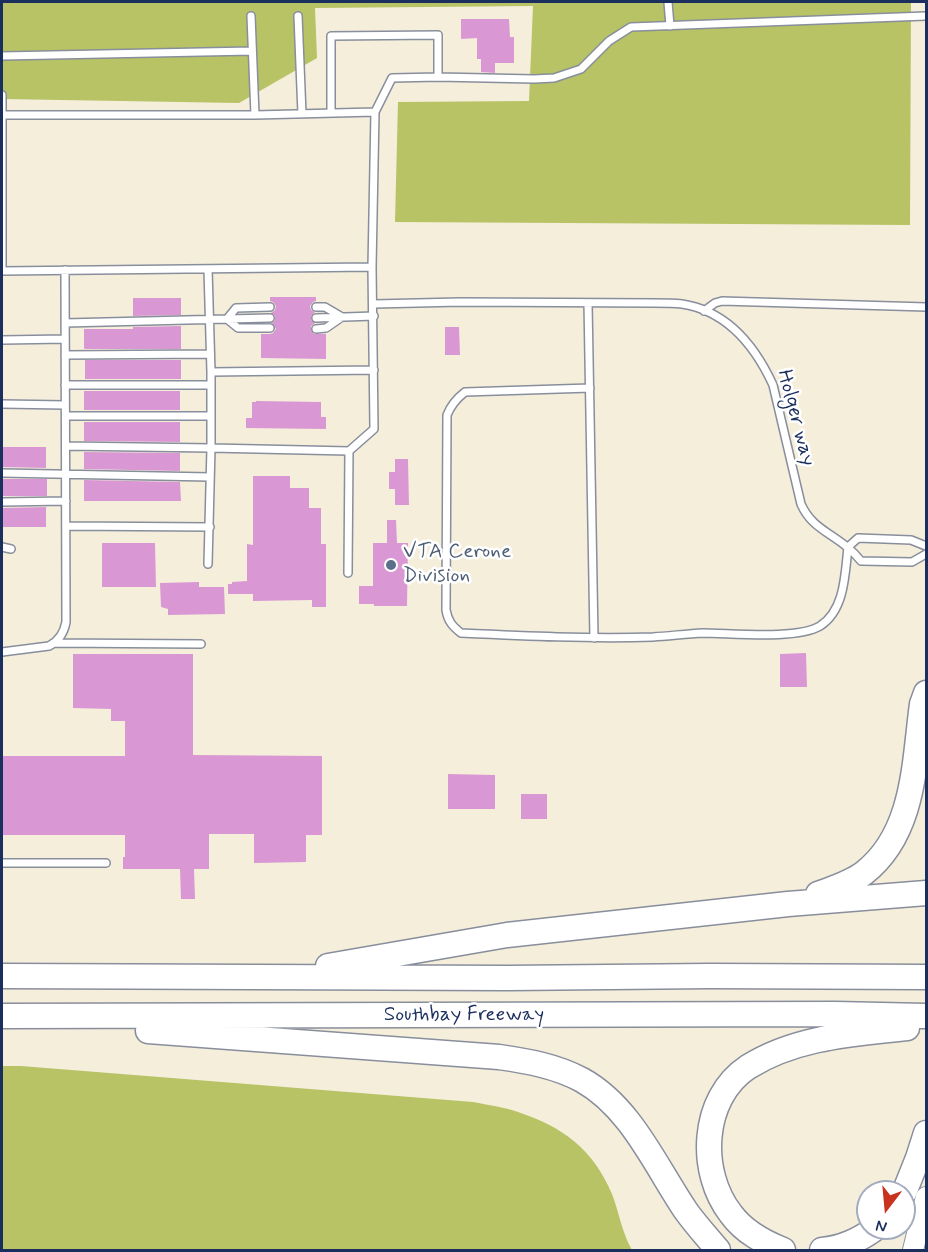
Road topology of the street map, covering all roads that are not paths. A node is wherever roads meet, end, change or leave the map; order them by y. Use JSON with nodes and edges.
{"nodes":[{"id":1,"x":668,"y":2,"type":"edge"},
{"id":2,"x":251,"y":16,"type":"dead end"},
{"id":3,"x":298,"y":16,"type":"dead end"},
{"id":4,"x":927,"y":16,"type":"edge"},
{"id":5,"x":670,"y":26,"type":"junction"},
{"id":6,"x":252,"y":51,"type":"junction"},
{"id":7,"x":2,"y":56,"type":"edge"},
{"id":8,"x":438,"y":77,"type":"junction"},
{"id":9,"x":2,"y":96,"type":"edge"},
{"id":10,"x":375,"y":112,"type":"junction"},
{"id":11,"x":332,"y":113,"type":"junction"},
{"id":12,"x":302,"y":114,"type":"junction"},
{"id":13,"x":255,"y":115,"type":"junction"},
{"id":14,"x":2,"y":116,"type":"edge"},
{"id":15,"x":372,"y":267,"type":"junction"},
{"id":16,"x":208,"y":269,"type":"junction"},
{"id":17,"x":65,"y":270,"type":"junction"},
{"id":18,"x":2,"y":272,"type":"edge"},
{"id":19,"x":588,"y":303,"type":"junction"},
{"id":20,"x":374,"y":304,"type":"junction"},
{"id":21,"x":316,"y":307,"type":"dead end"},
{"id":22,"x":927,"y":307,"type":"edge"},
{"id":23,"x":270,"y":308,"type":"dead end"},
{"id":24,"x":704,"y":311,"type":"junction"},
{"id":25,"x":374,"y":316,"type":"junction"},
{"id":26,"x":342,"y":317,"type":"junction"},
{"id":27,"x":270,"y":318,"type":"dead end"},
{"id":28,"x":316,"y":318,"type":"dead end"},
{"id":29,"x":227,"y":319,"type":"junction"},
{"id":30,"x":210,"y":320,"type":"junction"},
{"id":31,"x":65,"y":323,"type":"junction"},
{"id":32,"x":270,"y":328,"type":"dead end"},
{"id":33,"x":316,"y":328,"type":"dead end"},
{"id":34,"x":65,"y":339,"type":"junction"},
{"id":35,"x":2,"y":340,"type":"edge"},
{"id":36,"x":210,"y":354,"type":"junction"},
{"id":37,"x":65,"y":355,"type":"junction"},
{"id":38,"x":374,"y":370,"type":"junction"},
{"id":39,"x":211,"y":372,"type":"junction"},
{"id":40,"x":65,"y":385,"type":"junction"},
{"id":41,"x":211,"y":385,"type":"junction"},
{"id":42,"x":590,"y":388,"type":"junction"},
{"id":43,"x":2,"y":404,"type":"edge"},
{"id":44,"x":65,"y":405,"type":"junction"},
{"id":45,"x":66,"y":416,"type":"junction"},
{"id":46,"x":211,"y":416,"type":"junction"},
{"id":47,"x":66,"y":446,"type":"junction"},
{"id":48,"x":211,"y":448,"type":"junction"},
{"id":49,"x":349,"y":451,"type":"junction"},
{"id":50,"x":2,"y":473,"type":"edge"},
{"id":51,"x":66,"y":474,"type":"junction"},
{"id":52,"x":210,"y":477,"type":"junction"},
{"id":53,"x":66,"y":501,"type":"junction"},
{"id":54,"x":2,"y":502,"type":"edge"},
{"id":55,"x":66,"y":525,"type":"junction"},
{"id":56,"x":210,"y":527,"type":"junction"},
{"id":57,"x":927,"y":546,"type":"edge"},
{"id":58,"x":2,"y":547,"type":"edge"},
{"id":59,"x":848,"y":547,"type":"junction"},
{"id":60,"x":11,"y":549,"type":"dead end"},
{"id":61,"x":927,"y":554,"type":"edge"},
{"id":62,"x":208,"y":564,"type":"dead end"},
{"id":63,"x":348,"y":573,"type":"dead end"},
{"id":64,"x":594,"y":638,"type":"junction"},
{"id":65,"x":54,"y":643,"type":"junction"},
{"id":66,"x":201,"y":644,"type":"dead end"},
{"id":67,"x":2,"y":652,"type":"edge"},
{"id":68,"x":927,"y":693,"type":"edge"},
{"id":69,"x":2,"y":863,"type":"edge"},
{"id":70,"x":106,"y":863,"type":"dead end"},
{"id":71,"x":927,"y":893,"type":"edge"},
{"id":72,"x":788,"y":904,"type":"junction"},
{"id":73,"x":2,"y":976,"type":"edge"},
{"id":74,"x":927,"y":976,"type":"edge"},
{"id":75,"x":266,"y":977,"type":"junction"},
{"id":76,"x":2,"y":1005,"type":"edge"},
{"id":77,"x":927,"y":1005,"type":"edge"},
{"id":78,"x":2,"y":1016,"type":"edge"},
{"id":79,"x":927,"y":1016,"type":"edge"},
{"id":80,"x":75,"y":1017,"type":"junction"},
{"id":81,"x":927,"y":1026,"type":"edge"},
{"id":82,"x":927,"y":1133,"type":"edge"},
{"id":83,"x":909,"y":1180,"type":"edge"},
{"id":84,"x":927,"y":1197,"type":"edge"},
{"id":85,"x":858,"y":1240,"type":"edge"},
{"id":86,"x":775,"y":1247,"type":"edge"},
{"id":87,"x":718,"y":1251,"type":"edge"},
{"id":88,"x":802,"y":1251,"type":"edge"},
{"id":89,"x":822,"y":1251,"type":"edge"},
{"id":90,"x":913,"y":1251,"type":"edge"}],
"edges":[{"from":1,"to":5,"type":"lane"},
{"from":2,"to":6,"type":"lane"},
{"from":3,"to":12,"type":"lane"},
{"from":4,"to":5,"type":"lane"},
{"from":5,"to":8,"type":"lane"},
{"from":6,"to":7,"type":"lane"},
{"from":6,"to":13,"type":"lane"},
{"from":8,"to":10,"type":"lane"},
{"from":8,"to":11,"type":"lane"},
{"from":9,"to":14,"type":"lane"},
{"from":10,"to":11,"type":"lane"},
{"from":10,"to":15,"type":"lane"},
{"from":11,"to":12,"type":"lane"},
{"from":12,"to":13,"type":"lane"},
{"from":13,"to":14,"type":"lane"},
{"from":14,"to":18,"type":"lane"},
{"from":15,"to":16,"type":"lane"},
{"from":15,"to":20,"type":"lane"},
{"from":16,"to":17,"type":"lane"},
{"from":16,"to":30,"type":"lane"},
{"from":17,"to":18,"type":"lane"},
{"from":17,"to":31,"type":"lane"},
{"from":19,"to":20,"type":"lane","name":"Holger way"},
{"from":19,"to":24,"type":"lane","name":"Holger way"},
{"from":19,"to":42,"type":"lane"},
{"from":20,"to":25,"type":"lane"},
{"from":21,"to":26,"type":"lane"},
{"from":22,"to":24,"type":"lane"},
{"from":23,"to":29,"type":"lane"},
{"from":24,"to":59,"type":"lane","name":"Holger way"},
{"from":25,"to":26,"type":"lane"},
{"from":25,"to":38,"type":"lane"},
{"from":26,"to":28,"type":"lane"},
{"from":26,"to":33,"type":"lane"},
{"from":27,"to":29,"type":"lane"},
{"from":29,"to":30,"type":"lane"},
{"from":29,"to":32,"type":"lane"},
{"from":30,"to":31,"type":"lane"},
{"from":30,"to":36,"type":"lane"},
{"from":31,"to":34,"type":"lane"},
{"from":34,"to":35,"type":"lane"},
{"from":34,"to":37,"type":"lane"},
{"from":36,"to":37,"type":"lane"},
{"from":36,"to":39,"type":"lane"},
{"from":37,"to":40,"type":"lane"},
{"from":38,"to":39,"type":"lane"},
{"from":38,"to":49,"type":"lane"},
{"from":39,"to":41,"type":"lane"},
{"from":40,"to":41,"type":"lane"},
{"from":40,"to":44,"type":"lane"},
{"from":41,"to":46,"type":"lane"},
{"from":42,"to":64,"type":"lane"},
{"from":42,"to":64,"type":"lane"},
{"from":43,"to":44,"type":"lane"},
{"from":44,"to":45,"type":"lane"},
{"from":45,"to":46,"type":"lane"},
{"from":45,"to":47,"type":"lane"},
{"from":46,"to":48,"type":"lane"},
{"from":47,"to":48,"type":"lane"},
{"from":47,"to":51,"type":"lane"},
{"from":48,"to":49,"type":"lane"},
{"from":48,"to":52,"type":"lane"},
{"from":49,"to":63,"type":"lane"},
{"from":50,"to":51,"type":"lane"},
{"from":51,"to":52,"type":"lane"},
{"from":51,"to":53,"type":"lane"},
{"from":52,"to":56,"type":"lane"},
{"from":53,"to":54,"type":"lane"},
{"from":53,"to":55,"type":"lane"},
{"from":55,"to":56,"type":"lane"},
{"from":55,"to":65,"type":"lane"},
{"from":56,"to":62,"type":"lane"},
{"from":57,"to":59,"type":"lane"},
{"from":58,"to":60,"type":"lane"},
{"from":59,"to":61,"type":"lane"},
{"from":59,"to":64,"type":"lane"},
{"from":65,"to":66,"type":"lane"},
{"from":65,"to":67,"type":"lane"},
{"from":68,"to":72,"type":"highway"},
{"from":69,"to":70,"type":"lane"},
{"from":71,"to":72,"type":"highway"},
{"from":72,"to":75,"type":"highway"},
{"from":73,"to":75,"type":"highway","name":"Southbay Freeway"},
{"from":74,"to":75,"type":"highway","name":"Southbay Freeway"},
{"from":76,"to":77,"type":"highway"},
{"from":78,"to":80,"type":"highway","name":"Southbay Freeway"},
{"from":79,"to":80,"type":"highway","name":"Southbay Freeway"},
{"from":80,"to":87,"type":"highway"},
{"from":81,"to":86,"type":"highway"},
{"from":82,"to":83,"type":"highway"},
{"from":84,"to":90,"type":"street"},
{"from":85,"to":89,"type":"highway"},
{"from":86,"to":88,"type":"highway"}]}
